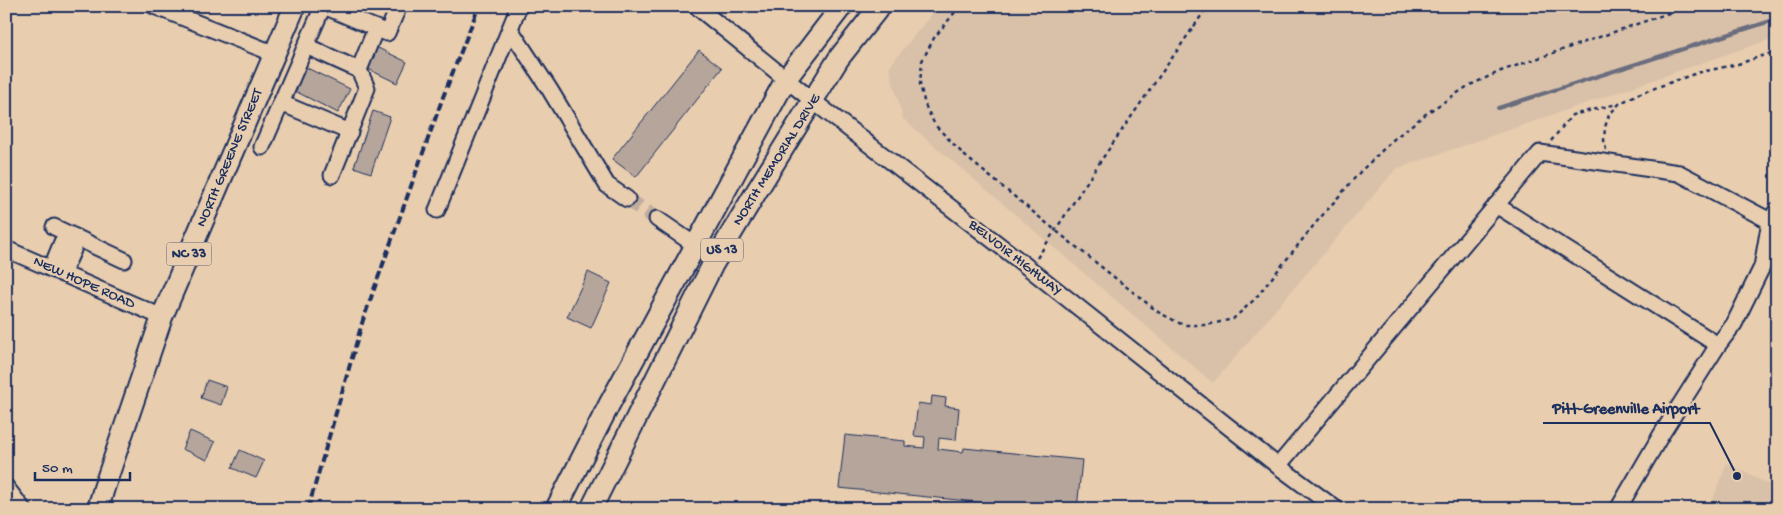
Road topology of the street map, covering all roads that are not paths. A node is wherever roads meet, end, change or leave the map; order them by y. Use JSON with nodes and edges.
{"nodes":[{"id":1,"x":154,"y":6,"type":"edge"},
{"id":2,"x":296,"y":6,"type":"edge"},
{"id":3,"x":324,"y":6,"type":"edge"},
{"id":4,"x":399,"y":6,"type":"edge"},
{"id":5,"x":519,"y":6,"type":"edge"},
{"id":6,"x":696,"y":6,"type":"edge"},
{"id":7,"x":842,"y":6,"type":"edge"},
{"id":8,"x":880,"y":6,"type":"edge"},
{"id":9,"x":376,"y":28,"type":"junction"},
{"id":10,"x":510,"y":29,"type":"junction"},
{"id":11,"x":306,"y":46,"type":"junction"},
{"id":12,"x":275,"y":54,"type":"junction"},
{"id":13,"x":358,"y":70,"type":"junction"},
{"id":14,"x":786,"y":79,"type":"junction"},
{"id":15,"x":813,"y":101,"type":"junction"},
{"id":16,"x":281,"y":103,"type":"junction"},
{"id":17,"x":350,"y":132,"type":"junction"},
{"id":18,"x":262,"y":147,"type":"dead end"},
{"id":19,"x":332,"y":175,"type":"dead end"},
{"id":20,"x":627,"y":199,"type":"tunnel mouth"},
{"id":21,"x":1496,"y":205,"type":"junction"},
{"id":22,"x":437,"y":210,"type":"dead end"},
{"id":23,"x":1774,"y":215,"type":"edge"},
{"id":24,"x":657,"y":219,"type":"tunnel mouth"},
{"id":25,"x":54,"y":227,"type":"dead end"},
{"id":26,"x":73,"y":240,"type":"junction"},
{"id":27,"x":695,"y":244,"type":"junction"},
{"id":28,"x":6,"y":249,"type":"edge"},
{"id":29,"x":124,"y":260,"type":"dead end"},
{"id":30,"x":57,"y":271,"type":"junction"},
{"id":31,"x":162,"y":317,"type":"junction"},
{"id":32,"x":1718,"y":346,"type":"junction"},
{"id":33,"x":1278,"y":466,"type":"junction"},
{"id":34,"x":6,"y":487,"type":"edge"},
{"id":35,"x":23,"y":509,"type":"edge"},
{"id":36,"x":98,"y":509,"type":"edge"},
{"id":37,"x":556,"y":509,"type":"edge"},
{"id":38,"x":591,"y":509,"type":"edge"},
{"id":39,"x":1336,"y":509,"type":"edge"},
{"id":40,"x":1618,"y":509,"type":"edge"}],
"edges":[{"from":1,"to":12,"type":"street"},
{"from":2,"to":12,"type":"main road","name":"NORTH GREENE STREET","number":"NC 33"},
{"from":3,"to":9,"type":"street"},
{"from":3,"to":11,"type":"street"},
{"from":4,"to":9,"type":"street"},
{"from":5,"to":10,"type":"street"},
{"from":6,"to":14,"type":"street","name":"BELVOIR HIGHWAY"},
{"from":7,"to":14,"type":"main road","name":"NORTH MEMORIAL DRIVE","number":"US 13"},
{"from":8,"to":15,"type":"main road","name":"NORTH MEMORIAL DRIVE","number":"US 13"},
{"from":9,"to":13,"type":"street"},
{"from":10,"to":20,"type":"street"},
{"from":10,"to":22,"type":"street"},
{"from":11,"to":13,"type":"street"},
{"from":11,"to":16,"type":"street"},
{"from":12,"to":31,"type":"main road","name":"NORTH GREENE STREET","number":"NC 33"},
{"from":13,"to":17,"type":"street"},
{"from":14,"to":15,"type":"street","name":"BELVOIR HIGHWAY"},
{"from":14,"to":27,"type":"main road","name":"NORTH MEMORIAL DRIVE","number":"US 13"},
{"from":15,"to":33,"type":"street","name":"BELVOIR HIGHWAY"},
{"from":15,"to":38,"type":"main road","name":"NORTH MEMORIAL DRIVE","number":"US 13"},
{"from":16,"to":17,"type":"street"},
{"from":16,"to":18,"type":"street"},
{"from":17,"to":19,"type":"street"},
{"from":21,"to":23,"type":"street"},
{"from":21,"to":32,"type":"street"},
{"from":21,"to":33,"type":"street"},
{"from":23,"to":32,"type":"street"},
{"from":24,"to":27,"type":"street"},
{"from":25,"to":26,"type":"street"},
{"from":26,"to":29,"type":"street"},
{"from":26,"to":30,"type":"street"},
{"from":27,"to":37,"type":"main road","name":"NORTH MEMORIAL DRIVE","number":"US 13"},
{"from":28,"to":30,"type":"street","name":"NEW HOPE ROAD"},
{"from":30,"to":31,"type":"street","name":"NEW HOPE ROAD"},
{"from":31,"to":36,"type":"main road","name":"NORTH GREENE STREET","number":"NC 33"},
{"from":32,"to":40,"type":"street"},
{"from":33,"to":39,"type":"street","name":"BELVOIR HIGHWAY"},
{"from":34,"to":35,"type":"street"}]}
